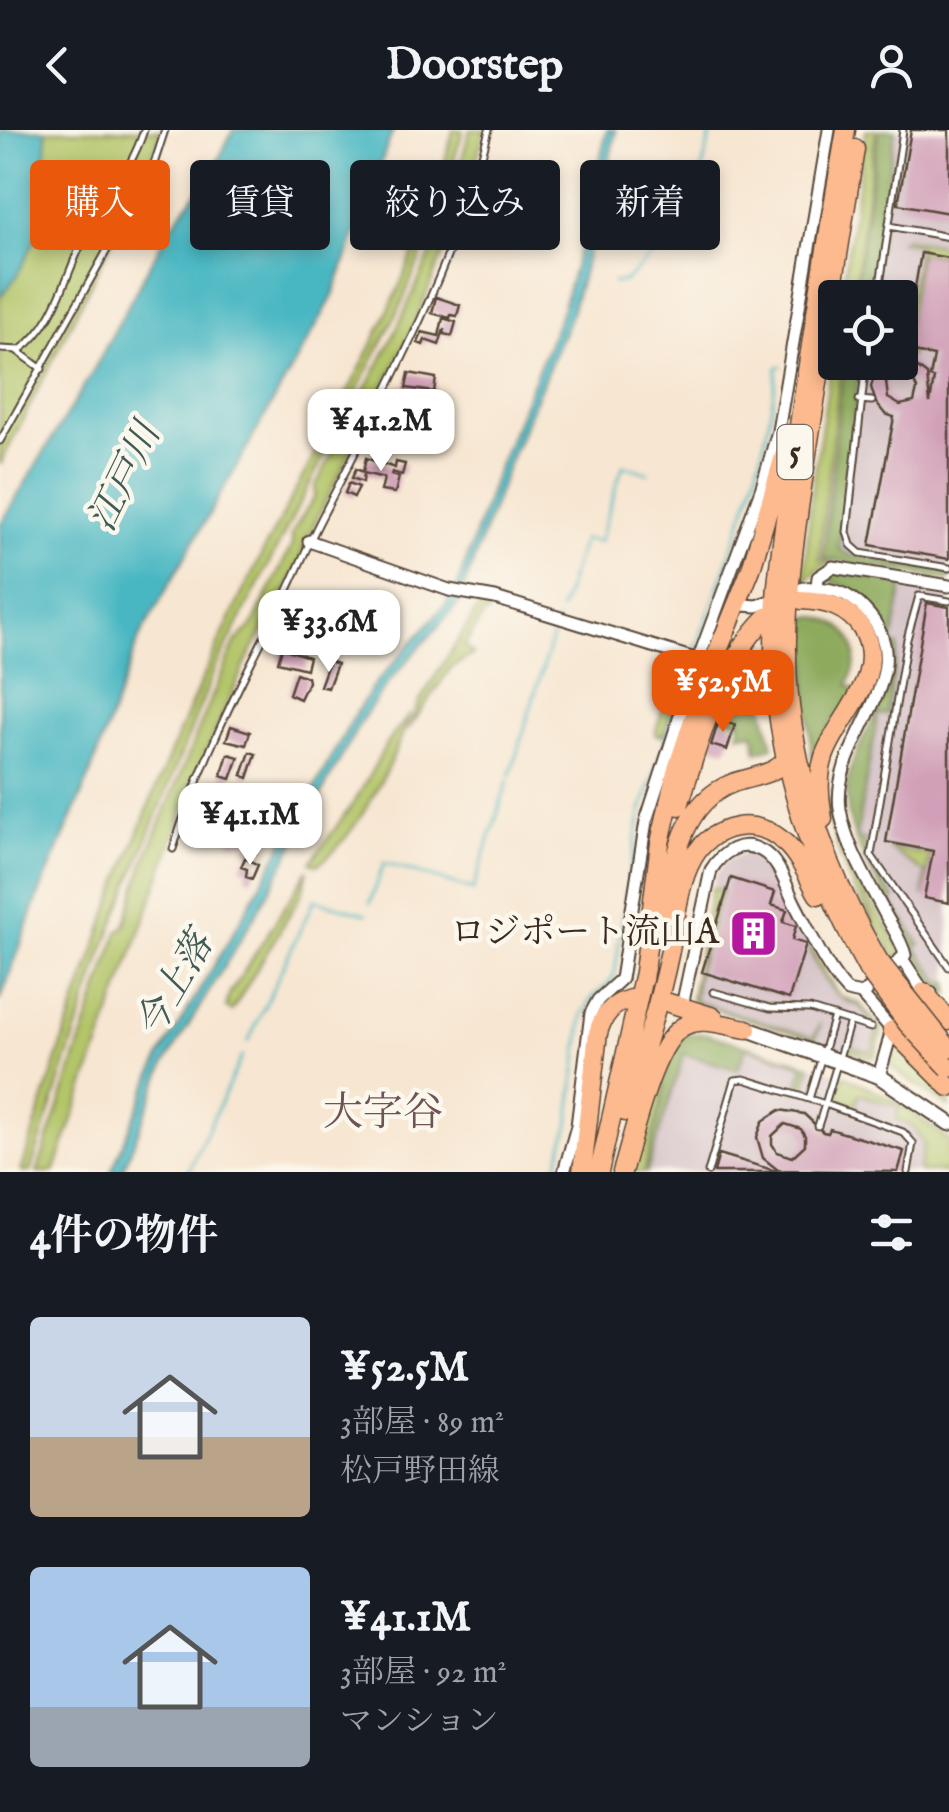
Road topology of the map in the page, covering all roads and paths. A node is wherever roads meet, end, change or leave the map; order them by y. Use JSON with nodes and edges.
{"nodes":[{"id":1,"x":144,"y":130,"type":"edge"},
{"id":2,"x":165,"y":130,"type":"edge"},
{"id":3,"x":489,"y":130,"type":"edge"},
{"id":4,"x":829,"y":130,"type":"edge"},
{"id":5,"x":846,"y":130,"type":"edge"},
{"id":6,"x":858,"y":130,"type":"edge"},
{"id":7,"x":903,"y":130,"type":"edge"},
{"id":8,"x":889,"y":226,"type":"junction"},
{"id":9,"x":949,"y":237,"type":"edge"},
{"id":10,"x":824,"y":257,"type":"junction"},
{"id":11,"x":881,"y":280,"type":"edge"},
{"id":12,"x":0,"y":349,"type":"edge"},
{"id":13,"x":16,"y":350,"type":"junction"},
{"id":14,"x":42,"y":369,"type":"junction"},
{"id":15,"x":863,"y":380,"type":"edge"},
{"id":16,"x":859,"y":400,"type":"junction"},
{"id":17,"x":872,"y":401,"type":"dead end"},
{"id":18,"x":380,"y":404,"type":"junction"},
{"id":19,"x":414,"y":412,"type":"dead end"},
{"id":20,"x":0,"y":441,"type":"edge"},
{"id":21,"x":309,"y":541,"type":"junction"},
{"id":22,"x":949,"y":568,"type":"edge"},
{"id":23,"x":949,"y":586,"type":"edge"},
{"id":24,"x":807,"y":592,"type":"junction"},
{"id":25,"x":732,"y":601,"type":"junction"},
{"id":26,"x":949,"y":601,"type":"edge"},
{"id":27,"x":767,"y":610,"type":"joint"},
{"id":28,"x":694,"y":659,"type":"junction"},
{"id":29,"x":794,"y":736,"type":"junction"},
{"id":30,"x":786,"y":760,"type":"junction"},
{"id":31,"x":172,"y":849,"type":"dead end"},
{"id":32,"x":903,"y":960,"type":"junction"},
{"id":33,"x":874,"y":966,"type":"junction"},
{"id":34,"x":949,"y":966,"type":"edge"},
{"id":35,"x":643,"y":980,"type":"junction"},
{"id":36,"x":713,"y":992,"type":"dead end"},
{"id":37,"x":924,"y":992,"type":"joint"},
{"id":38,"x":861,"y":994,"type":"junction"},
{"id":39,"x":630,"y":999,"type":"dead end"},
{"id":40,"x":674,"y":1004,"type":"joint"},
{"id":41,"x":947,"y":1014,"type":"edge"},
{"id":42,"x":834,"y":1016,"type":"junction"},
{"id":43,"x":850,"y":1021,"type":"junction"},
{"id":44,"x":872,"y":1028,"type":"dead end"},
{"id":45,"x":747,"y":1030,"type":"junction"},
{"id":46,"x":892,"y":1030,"type":"junction"},
{"id":47,"x":949,"y":1050,"type":"edge"},
{"id":48,"x":822,"y":1054,"type":"junction"},
{"id":49,"x":838,"y":1060,"type":"junction"},
{"id":50,"x":949,"y":1068,"type":"edge"},
{"id":51,"x":879,"y":1076,"type":"junction"},
{"id":52,"x":949,"y":1087,"type":"edge"},
{"id":53,"x":808,"y":1099,"type":"junction"},
{"id":54,"x":825,"y":1104,"type":"junction"},
{"id":55,"x":949,"y":1123,"type":"edge"},
{"id":56,"x":818,"y":1126,"type":"dead end"},
{"id":57,"x":618,"y":1133,"type":"junction"},
{"id":58,"x":564,"y":1172,"type":"edge"},
{"id":59,"x":582,"y":1172,"type":"edge"},
{"id":60,"x":598,"y":1172,"type":"edge"},
{"id":61,"x":608,"y":1172,"type":"edge"},
{"id":62,"x":622,"y":1172,"type":"edge"},
{"id":63,"x":708,"y":1172,"type":"edge"},
{"id":64,"x":908,"y":1172,"type":"edge"}],
"edges":[{"from":1,"to":13,"type":"lane"},
{"from":2,"to":14,"type":"lane"},
{"from":3,"to":18,"type":"lane"},
{"from":4,"to":25,"type":"street"},
{"from":5,"to":10,"type":"main road","number":"5"},
{"from":6,"to":29,"type":"main road","number":"5"},
{"from":7,"to":8,"type":"lane"},
{"from":8,"to":9,"type":"lane"},
{"from":8,"to":11,"type":"lane"},
{"from":10,"to":30,"type":"main road","number":"5"},
{"from":10,"to":35,"type":"main road"},
{"from":12,"to":13,"type":"lane"},
{"from":13,"to":14,"type":"lane"},
{"from":14,"to":20,"type":"lane"},
{"from":15,"to":16,"type":"lane"},
{"from":16,"to":17,"type":"lane"},
{"from":16,"to":22,"type":"lane"},
{"from":18,"to":19,"type":"lane"},
{"from":18,"to":21,"type":"lane"},
{"from":21,"to":28,"type":"street"},
{"from":21,"to":31,"type":"lane"},
{"from":23,"to":24,"type":"street"},
{"from":24,"to":32,"type":"street"},
{"from":24,"to":33,"type":"main road"},
{"from":25,"to":27,"type":"street"},
{"from":25,"to":28,"type":"street"},
{"from":26,"to":34,"type":"lane"},
{"from":27,"to":35,"type":"main road"},
{"from":28,"to":58,"type":"street"},
{"from":29,"to":30,"type":"main road"},
{"from":29,"to":33,"type":"main road","number":"5"},
{"from":30,"to":33,"type":"main road","number":"5"},
{"from":30,"to":57,"type":"main road"},
{"from":32,"to":37,"type":"street"},
{"from":32,"to":38,"type":"street"},
{"from":33,"to":47,"type":"main road","number":"5","bridge":true},
{"from":33,"to":50,"type":"main road","number":"5","bridge":true},
{"from":33,"to":57,"type":"main road"},
{"from":35,"to":60,"type":"main road"},
{"from":36,"to":42,"type":"lane"},
{"from":37,"to":41,"type":"main road"},
{"from":38,"to":40,"type":"street"},
{"from":38,"to":46,"type":"street"},
{"from":39,"to":59,"type":"main road"},
{"from":40,"to":45,"type":"main road"},
{"from":42,"to":43,"type":"lane"},
{"from":42,"to":48,"type":"lane"},
{"from":43,"to":44,"type":"lane"},
{"from":43,"to":49,"type":"lane"},
{"from":45,"to":48,"type":"street"},
{"from":45,"to":62,"type":"main road"},
{"from":46,"to":51,"type":"street"},
{"from":46,"to":52,"type":"main road"},
{"from":48,"to":49,"type":"street"},
{"from":48,"to":53,"type":"lane"},
{"from":49,"to":51,"type":"street"},
{"from":49,"to":54,"type":"lane"},
{"from":51,"to":55,"type":"street"},
{"from":53,"to":54,"type":"lane"},
{"from":53,"to":63,"type":"lane"},
{"from":54,"to":56,"type":"lane"},
{"from":54,"to":64,"type":"lane"},
{"from":57,"to":61,"type":"main road"}]}
